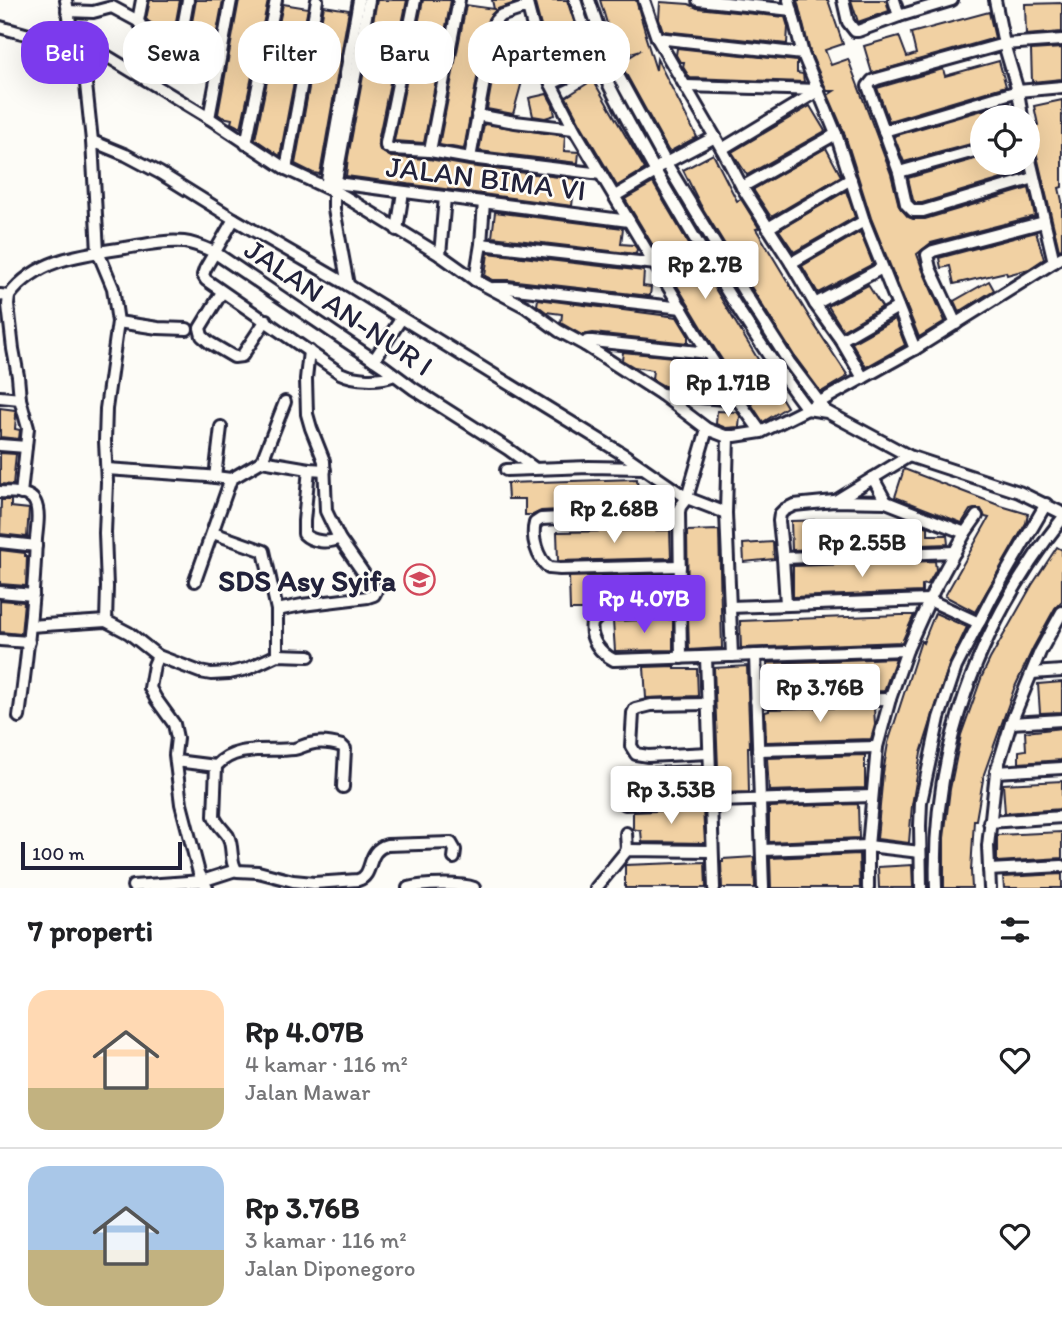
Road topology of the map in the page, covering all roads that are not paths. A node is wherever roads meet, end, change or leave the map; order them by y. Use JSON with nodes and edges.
{"nodes":[{"id":1,"x":142,"y":0,"type":"edge"},
{"id":2,"x":188,"y":0,"type":"edge"},
{"id":3,"x":231,"y":0,"type":"edge"},
{"id":4,"x":276,"y":0,"type":"edge"},
{"id":5,"x":317,"y":0,"type":"edge"},
{"id":6,"x":359,"y":0,"type":"edge"},
{"id":7,"x":369,"y":0,"type":"edge"},
{"id":8,"x":415,"y":0,"type":"edge"},
{"id":9,"x":459,"y":0,"type":"edge"},
{"id":10,"x":575,"y":0,"type":"edge"},
{"id":11,"x":589,"y":0,"type":"edge"},
{"id":12,"x":644,"y":0,"type":"edge"},
{"id":13,"x":698,"y":0,"type":"edge"},
{"id":14,"x":843,"y":0,"type":"edge"},
{"id":15,"x":894,"y":0,"type":"edge"},
{"id":16,"x":949,"y":0,"type":"edge"},
{"id":17,"x":995,"y":0,"type":"edge"},
{"id":18,"x":526,"y":3,"type":"edge"},
{"id":19,"x":66,"y":5,"type":"edge"},
{"id":20,"x":791,"y":5,"type":"edge"},
{"id":21,"x":899,"y":16,"type":"junction"},
{"id":22,"x":138,"y":21,"type":"joint"},
{"id":23,"x":185,"y":21,"type":"edge"},
{"id":24,"x":531,"y":21,"type":"edge"},
{"id":25,"x":582,"y":21,"type":"edge"},
{"id":26,"x":0,"y":27,"type":"edge"},
{"id":27,"x":224,"y":38,"type":"edge"},
{"id":28,"x":657,"y":38,"type":"junction"},
{"id":29,"x":1062,"y":40,"type":"edge"},
{"id":30,"x":1004,"y":44,"type":"junction"},
{"id":31,"x":803,"y":54,"type":"junction"},
{"id":32,"x":216,"y":84,"type":"edge"},
{"id":33,"x":551,"y":84,"type":"edge"},
{"id":34,"x":608,"y":84,"type":"edge"},
{"id":35,"x":686,"y":86,"type":"junction"},
{"id":36,"x":1062,"y":87,"type":"edge"},
{"id":37,"x":819,"y":90,"type":"junction"},
{"id":38,"x":1018,"y":91,"type":"junction"},
{"id":39,"x":1020,"y":105,"type":"edge"},
{"id":40,"x":477,"y":115,"type":"junction"},
{"id":41,"x":209,"y":118,"type":"junction"},
{"id":42,"x":574,"y":129,"type":"junction"},
{"id":43,"x":884,"y":131,"type":"junction"},
{"id":44,"x":836,"y":134,"type":"junction"},
{"id":45,"x":715,"y":137,"type":"junction"},
{"id":46,"x":92,"y":141,"type":"junction"},
{"id":47,"x":246,"y":144,"type":"junction"},
{"id":48,"x":722,"y":149,"type":"junction"},
{"id":49,"x":430,"y":151,"type":"junction"},
{"id":50,"x":970,"y":152,"type":"edge"},
{"id":51,"x":470,"y":158,"type":"junction"},
{"id":52,"x":666,"y":163,"type":"junction"},
{"id":53,"x":286,"y":169,"type":"junction"},
{"id":54,"x":655,"y":171,"type":"junction"},
{"id":55,"x":899,"y":172,"type":"junction"},
{"id":56,"x":601,"y":174,"type":"junction"},
{"id":57,"x":1033,"y":175,"type":"edge"},
{"id":58,"x":1034,"y":178,"type":"junction"},
{"id":59,"x":851,"y":179,"type":"junction"},
{"id":60,"x":332,"y":187,"type":"junction"},
{"id":61,"x":742,"y":187,"type":"junction"},
{"id":62,"x":403,"y":192,"type":"junction"},
{"id":63,"x":615,"y":196,"type":"junction"},
{"id":64,"x":445,"y":197,"type":"junction"},
{"id":65,"x":484,"y":202,"type":"junction"},
{"id":66,"x":234,"y":219,"type":"junction"},
{"id":67,"x":629,"y":220,"type":"junction"},
{"id":68,"x":864,"y":221,"type":"junction"},
{"id":69,"x":1044,"y":222,"type":"junction"},
{"id":70,"x":706,"y":228,"type":"junction"},
{"id":71,"x":768,"y":228,"type":"junction"},
{"id":72,"x":397,"y":230,"type":"junction"},
{"id":73,"x":693,"y":237,"type":"junction"},
{"id":74,"x":481,"y":244,"type":"junction"},
{"id":75,"x":98,"y":251,"type":"junction"},
{"id":76,"x":214,"y":252,"type":"junction"},
{"id":77,"x":440,"y":255,"type":"junction"},
{"id":78,"x":1058,"y":259,"type":"edge"},
{"id":79,"x":791,"y":263,"type":"junction"},
{"id":80,"x":656,"y":264,"type":"junction"},
{"id":81,"x":882,"y":268,"type":"junction"},
{"id":82,"x":475,"y":280,"type":"junction"},
{"id":83,"x":348,"y":285,"type":"junction"},
{"id":84,"x":491,"y":289,"type":"junction"},
{"id":85,"x":222,"y":292,"type":"junction"},
{"id":86,"x":4,"y":296,"type":"edge"},
{"id":87,"x":815,"y":304,"type":"junction"},
{"id":88,"x":898,"y":307,"type":"junction"},
{"id":89,"x":682,"y":308,"type":"junction"},
{"id":90,"x":401,"y":319,"type":"junction"},
{"id":91,"x":266,"y":320,"type":"junction"},
{"id":92,"x":118,"y":322,"type":"junction"},
{"id":93,"x":956,"y":324,"type":"junction"},
{"id":94,"x":187,"y":329,"type":"dead end"},
{"id":95,"x":841,"y":340,"type":"junction"},
{"id":96,"x":585,"y":345,"type":"junction"},
{"id":97,"x":0,"y":348,"type":"edge"},
{"id":98,"x":13,"y":349,"type":"junction"},
{"id":99,"x":915,"y":349,"type":"junction"},
{"id":100,"x":309,"y":351,"type":"junction"},
{"id":101,"x":708,"y":353,"type":"junction"},
{"id":102,"x":374,"y":360,"type":"junction"},
{"id":103,"x":394,"y":375,"type":"junction"},
{"id":104,"x":863,"y":378,"type":"junction"},
{"id":105,"x":661,"y":394,"type":"junction"},
{"id":106,"x":0,"y":397,"type":"edge"},
{"id":107,"x":20,"y":399,"type":"junction"},
{"id":108,"x":738,"y":400,"type":"junction"},
{"id":109,"x":285,"y":402,"type":"dead end"},
{"id":110,"x":820,"y":402,"type":"junction"},
{"id":111,"x":807,"y":409,"type":"junction"},
{"id":112,"x":827,"y":412,"type":"junction"},
{"id":113,"x":221,"y":427,"type":"dead end"},
{"id":114,"x":707,"y":429,"type":"junction"},
{"id":115,"x":761,"y":432,"type":"junction"},
{"id":116,"x":728,"y":436,"type":"junction"},
{"id":117,"x":0,"y":445,"type":"edge"},
{"id":118,"x":26,"y":447,"type":"junction"},
{"id":119,"x":909,"y":456,"type":"junction"},
{"id":120,"x":262,"y":461,"type":"junction"},
{"id":121,"x":534,"y":468,"type":"junction"},
{"id":122,"x":644,"y":468,"type":"junction"},
{"id":123,"x":107,"y":469,"type":"junction"},
{"id":124,"x":309,"y":469,"type":"junction"},
{"id":125,"x":325,"y":470,"type":"junction"},
{"id":126,"x":506,"y":470,"type":"dead end"},
{"id":127,"x":215,"y":477,"type":"junction"},
{"id":128,"x":873,"y":478,"type":"junction"},
{"id":129,"x":231,"y":479,"type":"junction"},
{"id":130,"x":0,"y":492,"type":"edge"},
{"id":131,"x":21,"y":494,"type":"junction"},
{"id":132,"x":687,"y":498,"type":"junction"},
{"id":133,"x":834,"y":501,"type":"junction"},
{"id":134,"x":886,"y":502,"type":"junction"},
{"id":135,"x":1046,"y":504,"type":"junction"},
{"id":136,"x":679,"y":512,"type":"junction"},
{"id":137,"x":726,"y":513,"type":"junction"},
{"id":138,"x":1062,"y":513,"type":"edge"},
{"id":139,"x":977,"y":516,"type":"dead end"},
{"id":140,"x":1062,"y":519,"type":"edge"},
{"id":141,"x":213,"y":533,"type":"junction"},
{"id":142,"x":965,"y":533,"type":"junction"},
{"id":143,"x":339,"y":538,"type":"junction"},
{"id":144,"x":0,"y":542,"type":"edge"},
{"id":145,"x":36,"y":546,"type":"junction"},
{"id":146,"x":955,"y":552,"type":"junction"},
{"id":147,"x":783,"y":558,"type":"junction"},
{"id":148,"x":680,"y":566,"type":"junction"},
{"id":149,"x":195,"y":581,"type":"dead end"},
{"id":150,"x":0,"y":592,"type":"edge"},
{"id":151,"x":33,"y":595,"type":"junction"},
{"id":152,"x":929,"y":600,"type":"junction"},
{"id":153,"x":786,"y":604,"type":"junction"},
{"id":154,"x":730,"y":607,"type":"junction"},
{"id":155,"x":276,"y":610,"type":"junction"},
{"id":156,"x":681,"y":611,"type":"junction"},
{"id":157,"x":1060,"y":619,"type":"edge"},
{"id":158,"x":106,"y":621,"type":"junction"},
{"id":159,"x":979,"y":622,"type":"junction"},
{"id":160,"x":30,"y":626,"type":"junction"},
{"id":161,"x":0,"y":640,"type":"edge"},
{"id":162,"x":29,"y":642,"type":"junction"},
{"id":163,"x":907,"y":650,"type":"junction"},
{"id":164,"x":277,"y":655,"type":"junction"},
{"id":165,"x":755,"y":655,"type":"junction"},
{"id":166,"x":158,"y":656,"type":"junction"},
{"id":167,"x":309,"y":656,"type":"dead end"},
{"id":168,"x":732,"y":656,"type":"junction"},
{"id":169,"x":706,"y":657,"type":"junction"},
{"id":170,"x":681,"y":658,"type":"junction"},
{"id":171,"x":1062,"y":671,"type":"edge"},
{"id":172,"x":1032,"y":673,"type":"junction"},
{"id":173,"x":890,"y":699,"type":"junction"},
{"id":174,"x":756,"y":701,"type":"junction"},
{"id":175,"x":707,"y":704,"type":"junction"},
{"id":176,"x":19,"y":717,"type":"dead end"},
{"id":177,"x":1062,"y":720,"type":"edge"},
{"id":178,"x":1011,"y":723,"type":"junction"},
{"id":179,"x":877,"y":747,"type":"junction"},
{"id":180,"x":758,"y":750,"type":"junction"},
{"id":181,"x":709,"y":753,"type":"junction"},
{"id":182,"x":176,"y":761,"type":"junction"},
{"id":183,"x":216,"y":766,"type":"junction"},
{"id":184,"x":1062,"y":768,"type":"edge"},
{"id":185,"x":996,"y":772,"type":"junction"},
{"id":186,"x":343,"y":787,"type":"dead end"},
{"id":187,"x":872,"y":796,"type":"junction"},
{"id":188,"x":760,"y":800,"type":"junction"},
{"id":189,"x":710,"y":803,"type":"junction"},
{"id":190,"x":625,"y":804,"type":"dead end"},
{"id":191,"x":1062,"y":817,"type":"edge"},
{"id":192,"x":989,"y":822,"type":"junction"},
{"id":193,"x":626,"y":833,"type":"dead end"},
{"id":194,"x":868,"y":846,"type":"junction"},
{"id":195,"x":627,"y":850,"type":"junction"},
{"id":196,"x":762,"y":850,"type":"junction"},
{"id":197,"x":711,"y":851,"type":"junction"},
{"id":198,"x":920,"y":852,"type":"junction"},
{"id":199,"x":454,"y":858,"type":"dead end"},
{"id":200,"x":1062,"y":866,"type":"edge"},
{"id":201,"x":236,"y":870,"type":"junction"},
{"id":202,"x":989,"y":870,"type":"junction"},
{"id":203,"x":204,"y":884,"type":"edge"},
{"id":204,"x":133,"y":886,"type":"dead end"},
{"id":205,"x":408,"y":888,"type":"edge"},
{"id":206,"x":474,"y":888,"type":"edge"},
{"id":207,"x":596,"y":888,"type":"edge"},
{"id":208,"x":713,"y":888,"type":"edge"},
{"id":209,"x":763,"y":888,"type":"edge"},
{"id":210,"x":868,"y":888,"type":"edge"},
{"id":211,"x":921,"y":888,"type":"edge"},
{"id":212,"x":936,"y":888,"type":"edge"},
{"id":213,"x":990,"y":888,"type":"edge"}],
"edges":[{"from":1,"to":22,"type":"street"},
{"from":2,"to":23,"type":"street"},
{"from":3,"to":27,"type":"street"},
{"from":4,"to":47,"type":"street"},
{"from":5,"to":53,"type":"street"},
{"from":6,"to":60,"type":"street"},
{"from":7,"to":60,"type":"street"},
{"from":8,"to":49,"type":"street"},
{"from":9,"to":49,"type":"street"},
{"from":10,"to":25,"type":"street"},
{"from":11,"to":52,"type":"street"},
{"from":12,"to":28,"type":"street"},
{"from":13,"to":20,"type":"street"},
{"from":14,"to":21,"type":"street"},
{"from":15,"to":21,"type":"street"},
{"from":16,"to":21,"type":"street"},
{"from":17,"to":30,"type":"street"},
{"from":18,"to":24,"type":"street"},
{"from":18,"to":40,"type":"street"},
{"from":19,"to":22,"type":"street"},
{"from":19,"to":41,"type":"street"},
{"from":20,"to":31,"type":"street"},
{"from":26,"to":46,"type":"street"},
{"from":28,"to":31,"type":"street"},
{"from":28,"to":35,"type":"street"},
{"from":29,"to":30,"type":"street"},
{"from":30,"to":38,"type":"street"},
{"from":30,"to":43,"type":"street"},
{"from":31,"to":37,"type":"street"},
{"from":32,"to":41,"type":"street"},
{"from":33,"to":42,"type":"street"},
{"from":34,"to":54,"type":"street"},
{"from":35,"to":37,"type":"street"},
{"from":35,"to":45,"type":"street"},
{"from":36,"to":38,"type":"street"},
{"from":37,"to":44,"type":"street"},
{"from":37,"to":48,"type":"street"},
{"from":38,"to":39,"type":"street"},
{"from":38,"to":43,"type":"street"},
{"from":40,"to":42,"type":"street"},
{"from":40,"to":51,"type":"street"},
{"from":41,"to":47,"type":"street"},
{"from":42,"to":56,"type":"street"},
{"from":43,"to":55,"type":"street"},
{"from":44,"to":59,"type":"street"},
{"from":44,"to":61,"type":"street"},
{"from":45,"to":48,"type":"street"},
{"from":45,"to":52,"type":"street"},
{"from":46,"to":66,"type":"street"},
{"from":46,"to":75,"type":"street"},
{"from":47,"to":53,"type":"street"},
{"from":48,"to":61,"type":"street"},
{"from":49,"to":51,"type":"street"},
{"from":50,"to":55,"type":"street"},
{"from":51,"to":56,"type":"street"},
{"from":52,"to":54,"type":"street"},
{"from":52,"to":70,"type":"street"},
{"from":53,"to":60,"type":"street"},
{"from":54,"to":63,"type":"street"},
{"from":54,"to":73,"type":"street"},
{"from":55,"to":58,"type":"street"},
{"from":56,"to":63,"type":"street"},
{"from":57,"to":58,"type":"street"},
{"from":58,"to":69,"type":"street"},
{"from":59,"to":68,"type":"street"},
{"from":59,"to":71,"type":"street"},
{"from":60,"to":62,"type":"street","name":"JALAN BIMA VI"},
{"from":60,"to":72,"type":"street"},
{"from":60,"to":83,"type":"street"},
{"from":61,"to":71,"type":"street"},
{"from":62,"to":64,"type":"street","name":"JALAN BIMA VI"},
{"from":62,"to":72,"type":"street"},
{"from":63,"to":67,"type":"street"},
{"from":64,"to":65,"type":"street","name":"JALAN BIMA VI"},
{"from":64,"to":77,"type":"street"},
{"from":65,"to":67,"type":"street","name":"JALAN BIMA VI"},
{"from":65,"to":74,"type":"street"},
{"from":66,"to":76,"type":"street"},
{"from":66,"to":83,"type":"street"},
{"from":67,"to":80,"type":"street"},
{"from":68,"to":79,"type":"street"},
{"from":68,"to":81,"type":"street"},
{"from":69,"to":78,"type":"street"},
{"from":69,"to":93,"type":"street"},
{"from":70,"to":73,"type":"street"},
{"from":70,"to":110,"type":"street"},
{"from":71,"to":79,"type":"street"},
{"from":72,"to":77,"type":"street"},
{"from":73,"to":111,"type":"street"},
{"from":74,"to":80,"type":"street"},
{"from":74,"to":82,"type":"street"},
{"from":75,"to":76,"type":"street","name":"JALAN AN-NUR I"},
{"from":75,"to":86,"type":"street","name":"JALAN AN-NUR I"},
{"from":75,"to":92,"type":"street"},
{"from":76,"to":85,"type":"street"},
{"from":76,"to":102,"type":"street","name":"JALAN AN-NUR I"},
{"from":77,"to":82,"type":"street"},
{"from":78,"to":93,"type":"street"},
{"from":79,"to":87,"type":"street"},
{"from":80,"to":89,"type":"street"},
{"from":81,"to":87,"type":"street"},
{"from":81,"to":88,"type":"street"},
{"from":82,"to":84,"type":"street"},
{"from":83,"to":90,"type":"street"},
{"from":84,"to":89,"type":"street"},
{"from":84,"to":96,"type":"street"},
{"from":85,"to":91,"type":"street"},
{"from":85,"to":91,"type":"street"},
{"from":86,"to":98,"type":"street"},
{"from":87,"to":95,"type":"street"},
{"from":88,"to":95,"type":"street"},
{"from":88,"to":99,"type":"street"},
{"from":89,"to":101,"type":"street"},
{"from":90,"to":102,"type":"street"},
{"from":90,"to":122,"type":"street"},
{"from":91,"to":100,"type":"street"},
{"from":92,"to":94,"type":"street"},
{"from":92,"to":123,"type":"street"},
{"from":93,"to":99,"type":"street"},
{"from":95,"to":104,"type":"street"},
{"from":96,"to":101,"type":"street"},
{"from":96,"to":105,"type":"street"},
{"from":97,"to":98,"type":"street"},
{"from":98,"to":107,"type":"street"},
{"from":99,"to":104,"type":"street"},
{"from":100,"to":103,"type":"street"},
{"from":100,"to":125,"type":"street"},
{"from":101,"to":108,"type":"street"},
{"from":102,"to":103,"type":"street","name":"JALAN AN-NUR I"},
{"from":103,"to":121,"type":"street","name":"JALAN AN-NUR I"},
{"from":104,"to":110,"type":"street"},
{"from":105,"to":108,"type":"street"},
{"from":105,"to":114,"type":"street"},
{"from":106,"to":107,"type":"street"},
{"from":107,"to":118,"type":"street"},
{"from":108,"to":115,"type":"street"},
{"from":109,"to":120,"type":"street"},
{"from":110,"to":111,"type":"street"},
{"from":110,"to":112,"type":"street"},
{"from":111,"to":112,"type":"street"},
{"from":111,"to":115,"type":"street"},
{"from":112,"to":119,"type":"street"},
{"from":113,"to":127,"type":"street"},
{"from":114,"to":116,"type":"street"},
{"from":114,"to":132,"type":"street"},
{"from":115,"to":116,"type":"street"},
{"from":116,"to":137,"type":"street"},
{"from":117,"to":118,"type":"street"},
{"from":118,"to":131,"type":"street"},
{"from":119,"to":128,"type":"street"},
{"from":119,"to":135,"type":"street"},
{"from":120,"to":124,"type":"street"},
{"from":120,"to":129,"type":"street"},
{"from":121,"to":122,"type":"street"},
{"from":121,"to":126,"type":"street"},
{"from":122,"to":132,"type":"street"},
{"from":123,"to":127,"type":"street"},
{"from":123,"to":158,"type":"street"},
{"from":124,"to":125,"type":"street"},
{"from":124,"to":143,"type":"street"},
{"from":125,"to":143,"type":"street"},
{"from":127,"to":129,"type":"street"},
{"from":128,"to":133,"type":"street"},
{"from":128,"to":134,"type":"street"},
{"from":129,"to":141,"type":"street"},
{"from":130,"to":131,"type":"street"},
{"from":131,"to":145,"type":"street"},
{"from":132,"to":136,"type":"street"},
{"from":132,"to":137,"type":"street"},
{"from":133,"to":134,"type":"street"},
{"from":133,"to":147,"type":"street"},
{"from":134,"to":142,"type":"street"},
{"from":135,"to":138,"type":"street"},
{"from":135,"to":159,"type":"street"},
{"from":136,"to":148,"type":"street"},
{"from":136,"to":148,"type":"street"},
{"from":137,"to":154,"type":"street"},
{"from":139,"to":142,"type":"street"},
{"from":140,"to":212,"type":"street"},
{"from":141,"to":149,"type":"street"},
{"from":141,"to":155,"type":"street"},
{"from":142,"to":146,"type":"street"},
{"from":143,"to":155,"type":"street"},
{"from":144,"to":145,"type":"street"},
{"from":145,"to":151,"type":"street"},
{"from":146,"to":147,"type":"street"},
{"from":146,"to":152,"type":"street"},
{"from":147,"to":153,"type":"street"},
{"from":148,"to":156,"type":"street"},
{"from":150,"to":151,"type":"street"},
{"from":151,"to":160,"type":"street"},
{"from":152,"to":153,"type":"street"},
{"from":152,"to":159,"type":"street"},
{"from":152,"to":163,"type":"street"},
{"from":153,"to":154,"type":"street"},
{"from":154,"to":168,"type":"street"},
{"from":155,"to":164,"type":"street"},
{"from":156,"to":170,"type":"street"},
{"from":156,"to":170,"type":"street"},
{"from":157,"to":172,"type":"street"},
{"from":158,"to":160,"type":"street"},
{"from":158,"to":166,"type":"street"},
{"from":159,"to":198,"type":"street"},
{"from":160,"to":162,"type":"street"},
{"from":161,"to":162,"type":"street"},
{"from":162,"to":176,"type":"street"},
{"from":163,"to":165,"type":"street"},
{"from":163,"to":173,"type":"street"},
{"from":164,"to":166,"type":"street"},
{"from":164,"to":167,"type":"street"},
{"from":165,"to":168,"type":"street"},
{"from":165,"to":174,"type":"street"},
{"from":166,"to":182,"type":"street"},
{"from":168,"to":169,"type":"street"},
{"from":169,"to":170,"type":"street"},
{"from":169,"to":175,"type":"street"},
{"from":171,"to":172,"type":"street"},
{"from":172,"to":178,"type":"street"},
{"from":173,"to":174,"type":"street"},
{"from":173,"to":179,"type":"street"},
{"from":174,"to":180,"type":"street"},
{"from":175,"to":181,"type":"street"},
{"from":175,"to":181,"type":"street"},
{"from":177,"to":178,"type":"street"},
{"from":178,"to":185,"type":"street"},
{"from":179,"to":180,"type":"street"},
{"from":179,"to":187,"type":"street"},
{"from":180,"to":188,"type":"street"},
{"from":181,"to":189,"type":"street"},
{"from":182,"to":183,"type":"street"},
{"from":182,"to":203,"type":"street"},
{"from":183,"to":186,"type":"street"},
{"from":183,"to":201,"type":"street"},
{"from":184,"to":185,"type":"street"},
{"from":185,"to":192,"type":"street"},
{"from":187,"to":188,"type":"street"},
{"from":187,"to":194,"type":"street"},
{"from":188,"to":189,"type":"street"},
{"from":188,"to":196,"type":"street"},
{"from":189,"to":190,"type":"street"},
{"from":189,"to":197,"type":"street"},
{"from":191,"to":192,"type":"street"},
{"from":192,"to":202,"type":"street"},
{"from":193,"to":195,"type":"street"},
{"from":194,"to":196,"type":"street"},
{"from":194,"to":198,"type":"street"},
{"from":194,"to":210,"type":"street"},
{"from":195,"to":197,"type":"street"},
{"from":195,"to":207,"type":"street"},
{"from":196,"to":209,"type":"street"},
{"from":197,"to":208,"type":"street"},
{"from":198,"to":211,"type":"street"},
{"from":199,"to":201,"type":"street"},
{"from":200,"to":202,"type":"street"},
{"from":201,"to":203,"type":"street"},
{"from":202,"to":213,"type":"street"},
{"from":203,"to":204,"type":"street"},
{"from":205,"to":206,"type":"street"}]}
